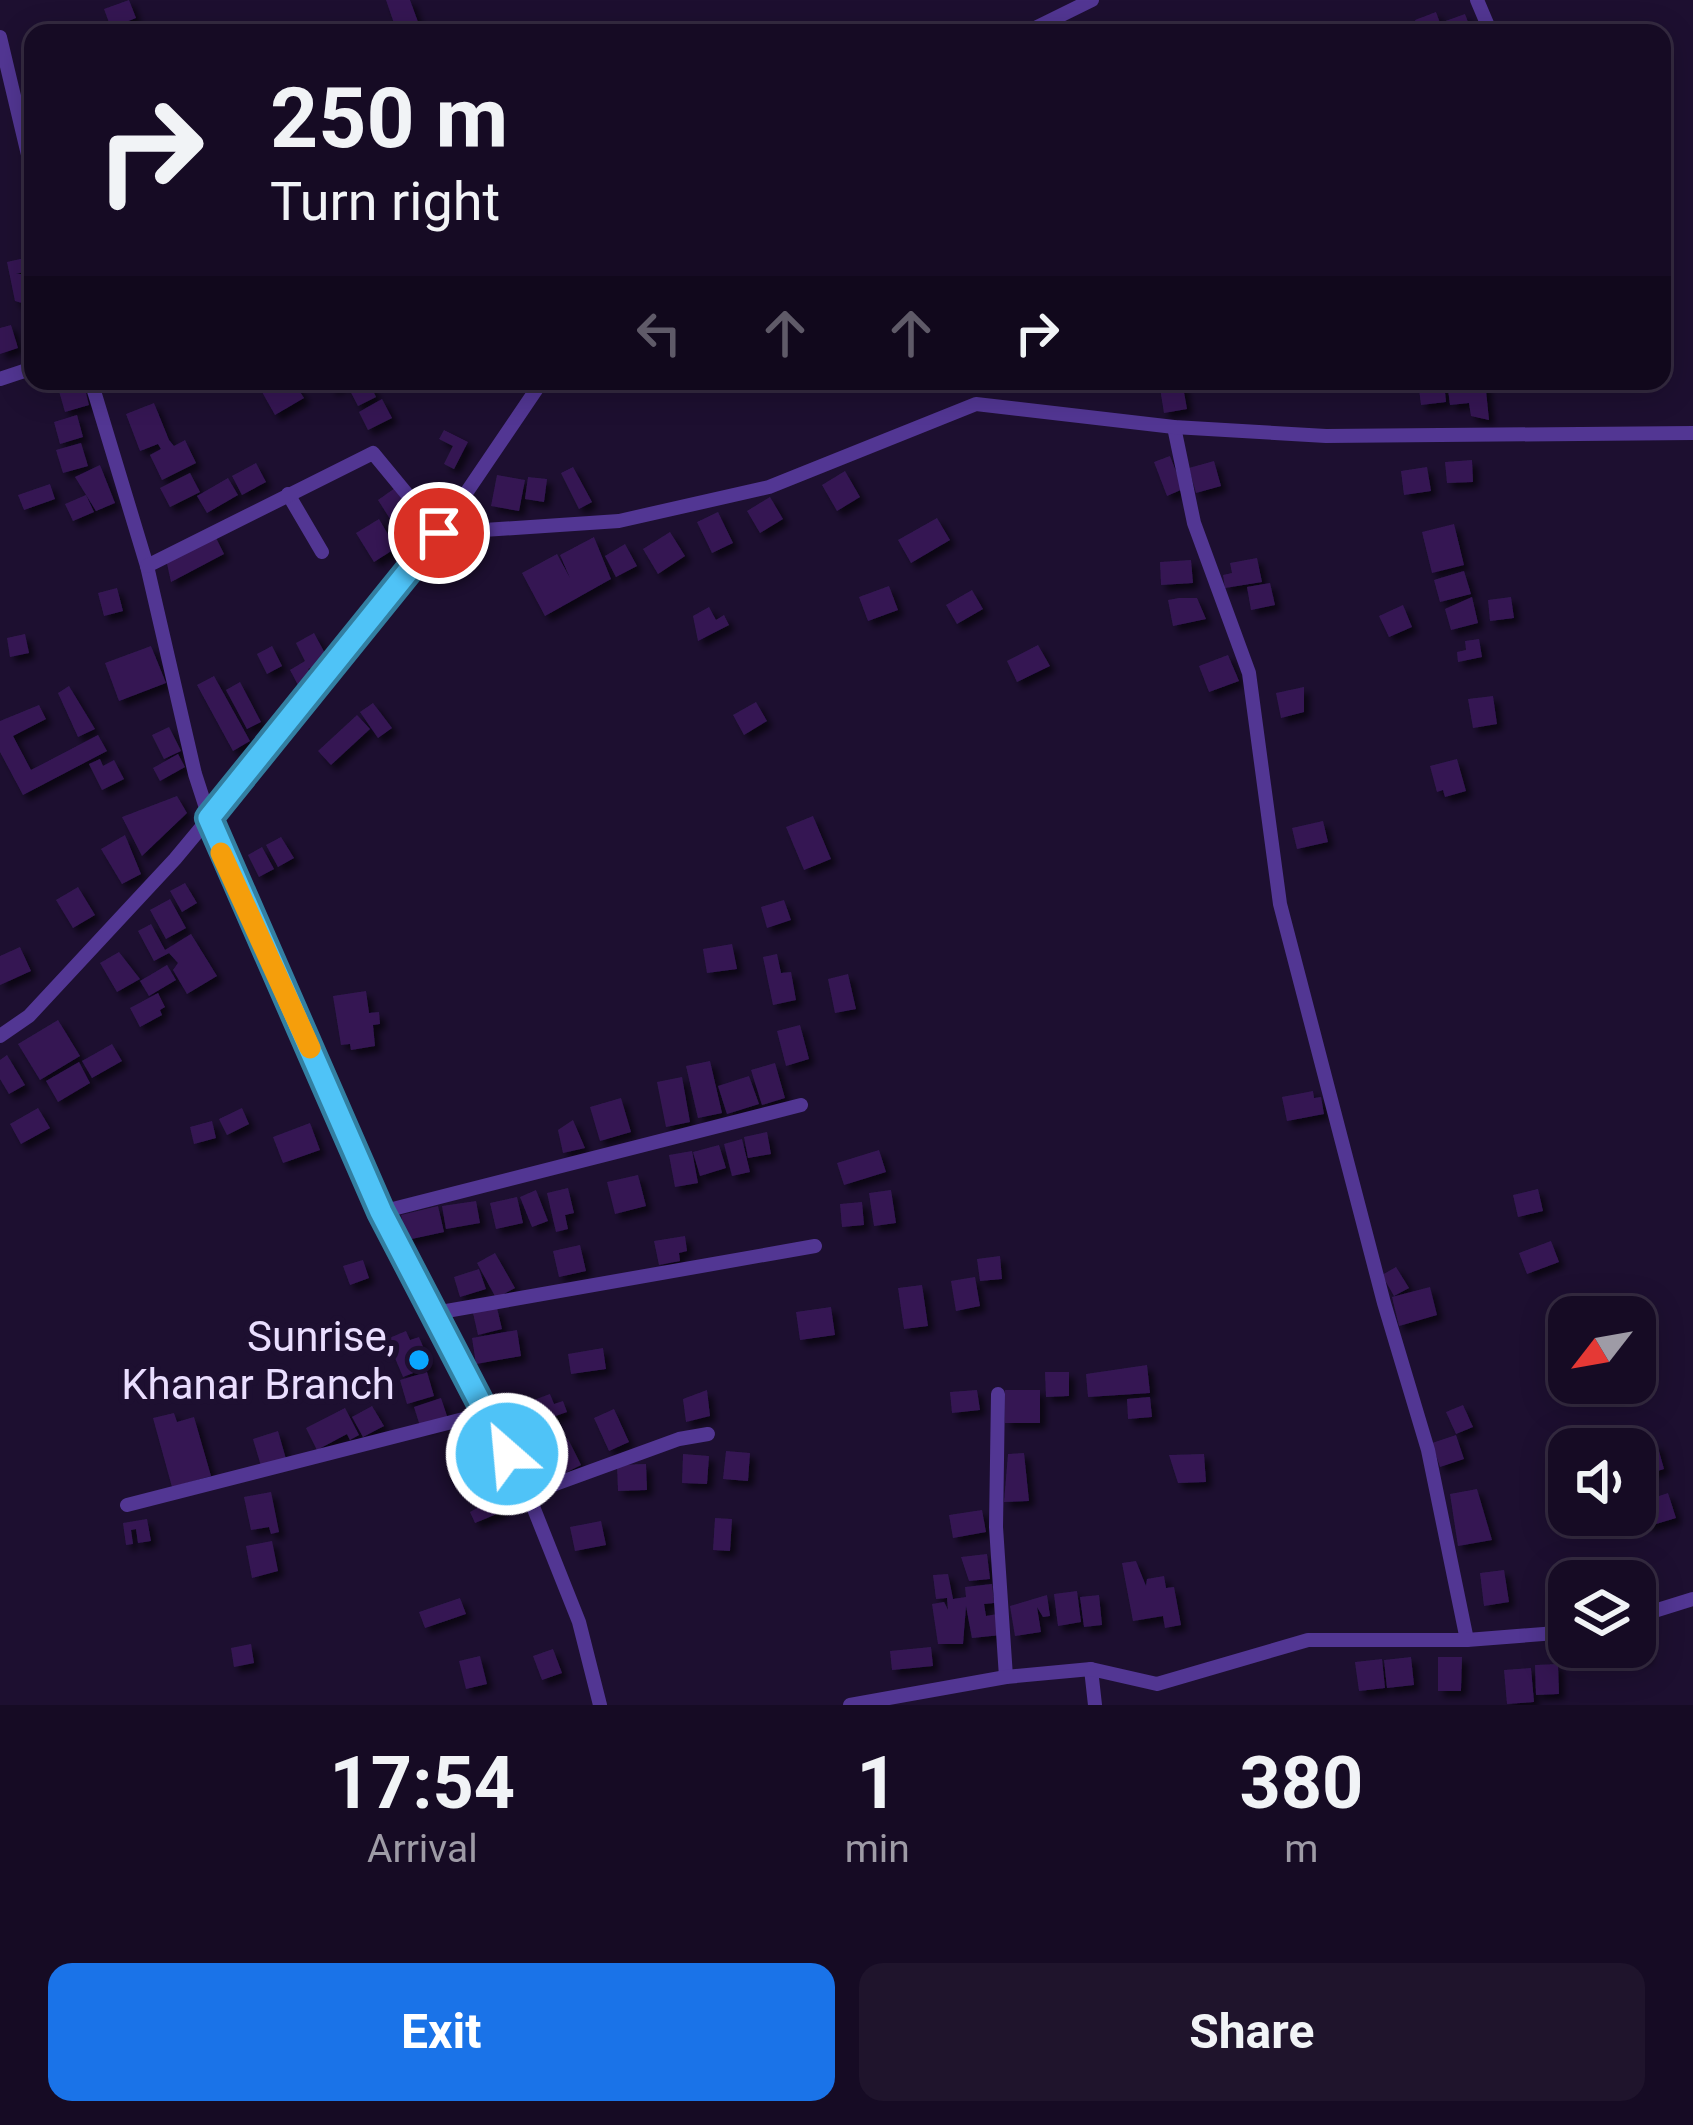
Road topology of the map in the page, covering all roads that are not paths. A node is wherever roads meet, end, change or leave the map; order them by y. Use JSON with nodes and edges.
{"nodes":[{"id":1,"x":1091,"y":0,"type":"edge"},
{"id":2,"x":1043,"y":24,"type":"edge"},
{"id":3,"x":0,"y":37,"type":"edge"},
{"id":4,"x":24,"y":138,"type":"edge"},
{"id":5,"x":95,"y":390,"type":"edge"},
{"id":6,"x":536,"y":390,"type":"edge"},
{"id":7,"x":1174,"y":428,"type":"junction"},
{"id":8,"x":1693,"y":433,"type":"edge"},
{"id":9,"x":288,"y":494,"type":"junction"},
{"id":10,"x":439,"y":533,"type":"junction"},
{"id":11,"x":322,"y":552,"type":"dead end"},
{"id":12,"x":147,"y":566,"type":"junction"},
{"id":13,"x":209,"y":818,"type":"junction"},
{"id":14,"x":0,"y":1036,"type":"edge"},
{"id":15,"x":801,"y":1105,"type":"dead end"},
{"id":16,"x":381,"y":1212,"type":"junction"},
{"id":17,"x":815,"y":1246,"type":"dead end"},
{"id":18,"x":436,"y":1313,"type":"junction"},
{"id":19,"x":998,"y":1394,"type":"dead end"},
{"id":20,"x":487,"y":1413,"type":"junction"},
{"id":21,"x":708,"y":1434,"type":"dead end"},
{"id":22,"x":528,"y":1494,"type":"junction"},
{"id":23,"x":127,"y":1505,"type":"dead end"},
{"id":24,"x":1693,"y":1599,"type":"edge"},
{"id":25,"x":1656,"y":1610,"type":"edge"},
{"id":26,"x":1548,"y":1634,"type":"edge"},
{"id":27,"x":1467,"y":1640,"type":"junction"},
{"id":28,"x":1091,"y":1669,"type":"junction"},
{"id":29,"x":1006,"y":1677,"type":"junction"},
{"id":30,"x":900,"y":1700,"type":"edge"},
{"id":31,"x":600,"y":1705,"type":"edge"},
{"id":32,"x":850,"y":1705,"type":"edge"},
{"id":33,"x":1095,"y":1705,"type":"edge"}],
"edges":[{"from":1,"to":2,"type":"street"},
{"from":3,"to":4,"type":"street"},
{"from":5,"to":12,"type":"street"},
{"from":6,"to":10,"type":"street"},
{"from":7,"to":8,"type":"street"},
{"from":7,"to":10,"type":"street"},
{"from":7,"to":27,"type":"street"},
{"from":9,"to":10,"type":"street"},
{"from":9,"to":11,"type":"street"},
{"from":9,"to":12,"type":"street"},
{"from":10,"to":13,"type":"street"},
{"from":12,"to":13,"type":"street"},
{"from":13,"to":14,"type":"street"},
{"from":13,"to":16,"type":"street"},
{"from":15,"to":16,"type":"street"},
{"from":16,"to":18,"type":"street"},
{"from":17,"to":18,"type":"street"},
{"from":18,"to":20,"type":"street"},
{"from":19,"to":29,"type":"street"},
{"from":20,"to":22,"type":"street"},
{"from":20,"to":23,"type":"street"},
{"from":21,"to":22,"type":"street"},
{"from":22,"to":31,"type":"street"},
{"from":24,"to":25,"type":"street"},
{"from":26,"to":27,"type":"street"},
{"from":27,"to":28,"type":"street"},
{"from":28,"to":29,"type":"street"},
{"from":28,"to":33,"type":"street"},
{"from":29,"to":30,"type":"street"},
{"from":30,"to":32,"type":"street"}]}
